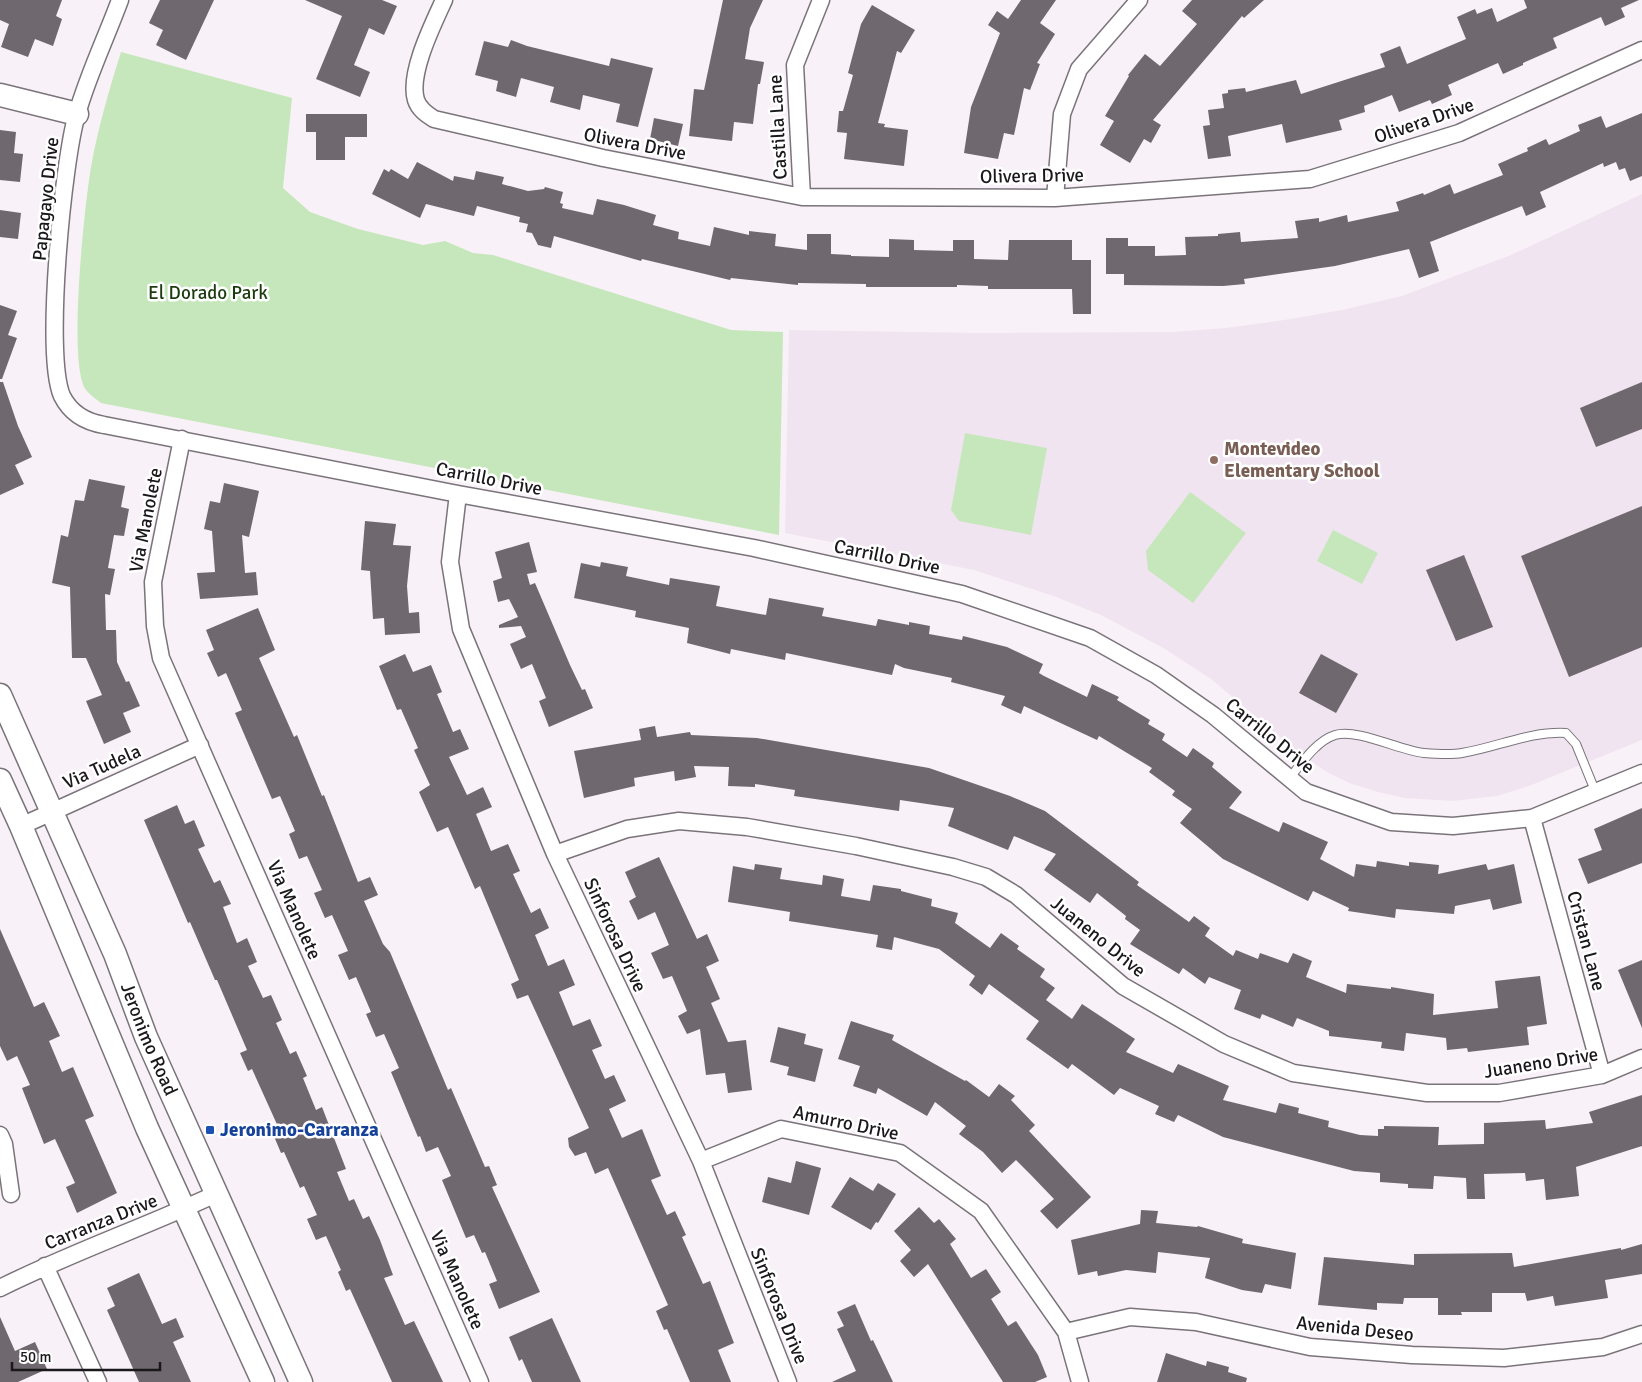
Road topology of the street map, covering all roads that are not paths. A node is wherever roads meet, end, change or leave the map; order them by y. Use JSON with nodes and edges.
{"nodes":[{"id":1,"x":120,"y":0,"type":"edge"},
{"id":2,"x":444,"y":0,"type":"edge"},
{"id":3,"x":821,"y":0,"type":"edge"},
{"id":4,"x":1139,"y":0,"type":"edge"},
{"id":5,"x":1642,"y":50,"type":"edge"},
{"id":6,"x":0,"y":95,"type":"edge"},
{"id":7,"x":77,"y":114,"type":"junction"},
{"id":8,"x":802,"y":197,"type":"junction"},
{"id":9,"x":1055,"y":198,"type":"junction"},
{"id":10,"x":70,"y":407,"type":"joint"},
{"id":11,"x":182,"y":439,"type":"junction"},
{"id":12,"x":458,"y":494,"type":"junction"},
{"id":13,"x":0,"y":695,"type":"edge"},
{"id":14,"x":200,"y":745,"type":"junction"},
{"id":15,"x":1642,"y":772,"type":"edge"},
{"id":16,"x":1288,"y":779,"type":"junction"},
{"id":17,"x":0,"y":780,"type":"edge"},
{"id":18,"x":1596,"y":793,"type":"junction"},
{"id":19,"x":53,"y":812,"type":"junction"},
{"id":20,"x":1532,"y":818,"type":"junction"},
{"id":21,"x":21,"y":826,"type":"junction"},
{"id":22,"x":555,"y":854,"type":"junction"},
{"id":23,"x":1642,"y":1058,"type":"edge"},
{"id":24,"x":1602,"y":1075,"type":"junction"},
{"id":25,"x":0,"y":1135,"type":"edge"},
{"id":26,"x":700,"y":1161,"type":"junction"},
{"id":27,"x":11,"y":1194,"type":"dead end"},
{"id":28,"x":216,"y":1194,"type":"junction"},
{"id":29,"x":184,"y":1209,"type":"junction"},
{"id":30,"x":45,"y":1266,"type":"junction"},
{"id":31,"x":0,"y":1288,"type":"edge"},
{"id":32,"x":1066,"y":1332,"type":"junction"},
{"id":33,"x":1642,"y":1334,"type":"edge"},
{"id":34,"x":98,"y":1382,"type":"edge"},
{"id":35,"x":262,"y":1382,"type":"edge"},
{"id":36,"x":301,"y":1382,"type":"edge"},
{"id":37,"x":480,"y":1382,"type":"edge"},
{"id":38,"x":788,"y":1382,"type":"edge"},
{"id":39,"x":1080,"y":1382,"type":"edge"}],
"edges":[{"from":1,"to":7,"type":"street","name":"Papagayo Drive"},
{"from":2,"to":8,"type":"street","name":"Olivera Drive"},
{"from":3,"to":8,"type":"street","name":"Castilla Lane"},
{"from":4,"to":9,"type":"street"},
{"from":5,"to":9,"type":"street","name":"Olivera Drive"},
{"from":6,"to":7,"type":"main road"},
{"from":7,"to":10,"type":"street","name":"Papagayo Drive"},
{"from":8,"to":9,"type":"street","name":"Olivera Drive"},
{"from":10,"to":11,"type":"street","name":"Carrillo Drive"},
{"from":11,"to":12,"type":"street","name":"Carrillo Drive"},
{"from":11,"to":14,"type":"street","name":"Via Manolete"},
{"from":12,"to":16,"type":"street","name":"Carrillo Drive"},
{"from":12,"to":22,"type":"street","name":"Sinforosa Drive"},
{"from":13,"to":19,"type":"main road","name":"Jeronimo Road"},
{"from":14,"to":19,"type":"street","name":"Via Tudela"},
{"from":14,"to":37,"type":"street","name":"Via Manolete"},
{"from":15,"to":18,"type":"street","name":"Carrillo Drive"},
{"from":16,"to":18,"type":"lane"},
{"from":16,"to":20,"type":"street","name":"Carrillo Drive"},
{"from":17,"to":21,"type":"main road","name":"Jeronimo Road"},
{"from":18,"to":20,"type":"street","name":"Carrillo Drive"},
{"from":19,"to":21,"type":"street","name":"Via Tudela"},
{"from":19,"to":28,"type":"main road","name":"Jeronimo Road"},
{"from":20,"to":24,"type":"street","name":"Cristan Lane"},
{"from":21,"to":29,"type":"main road","name":"Jeronimo Road"},
{"from":22,"to":24,"type":"street","name":"Juaneno Drive"},
{"from":22,"to":26,"type":"street","name":"Sinforosa Drive"},
{"from":23,"to":24,"type":"street","name":"Juaneno Drive"},
{"from":25,"to":27,"type":"street"},
{"from":26,"to":32,"type":"street","name":"Amurro Drive"},
{"from":26,"to":38,"type":"street","name":"Sinforosa Drive"},
{"from":28,"to":29,"type":"street","name":"Carranza Drive"},
{"from":28,"to":36,"type":"main road","name":"Jeronimo Road"},
{"from":29,"to":30,"type":"street","name":"Carranza Drive"},
{"from":29,"to":35,"type":"main road","name":"Jeronimo Road"},
{"from":30,"to":31,"type":"street","name":"Carranza Drive"},
{"from":30,"to":34,"type":"street"},
{"from":32,"to":33,"type":"street","name":"Avenida Deseo"},
{"from":32,"to":39,"type":"street","name":"Amurro Drive"}]}
